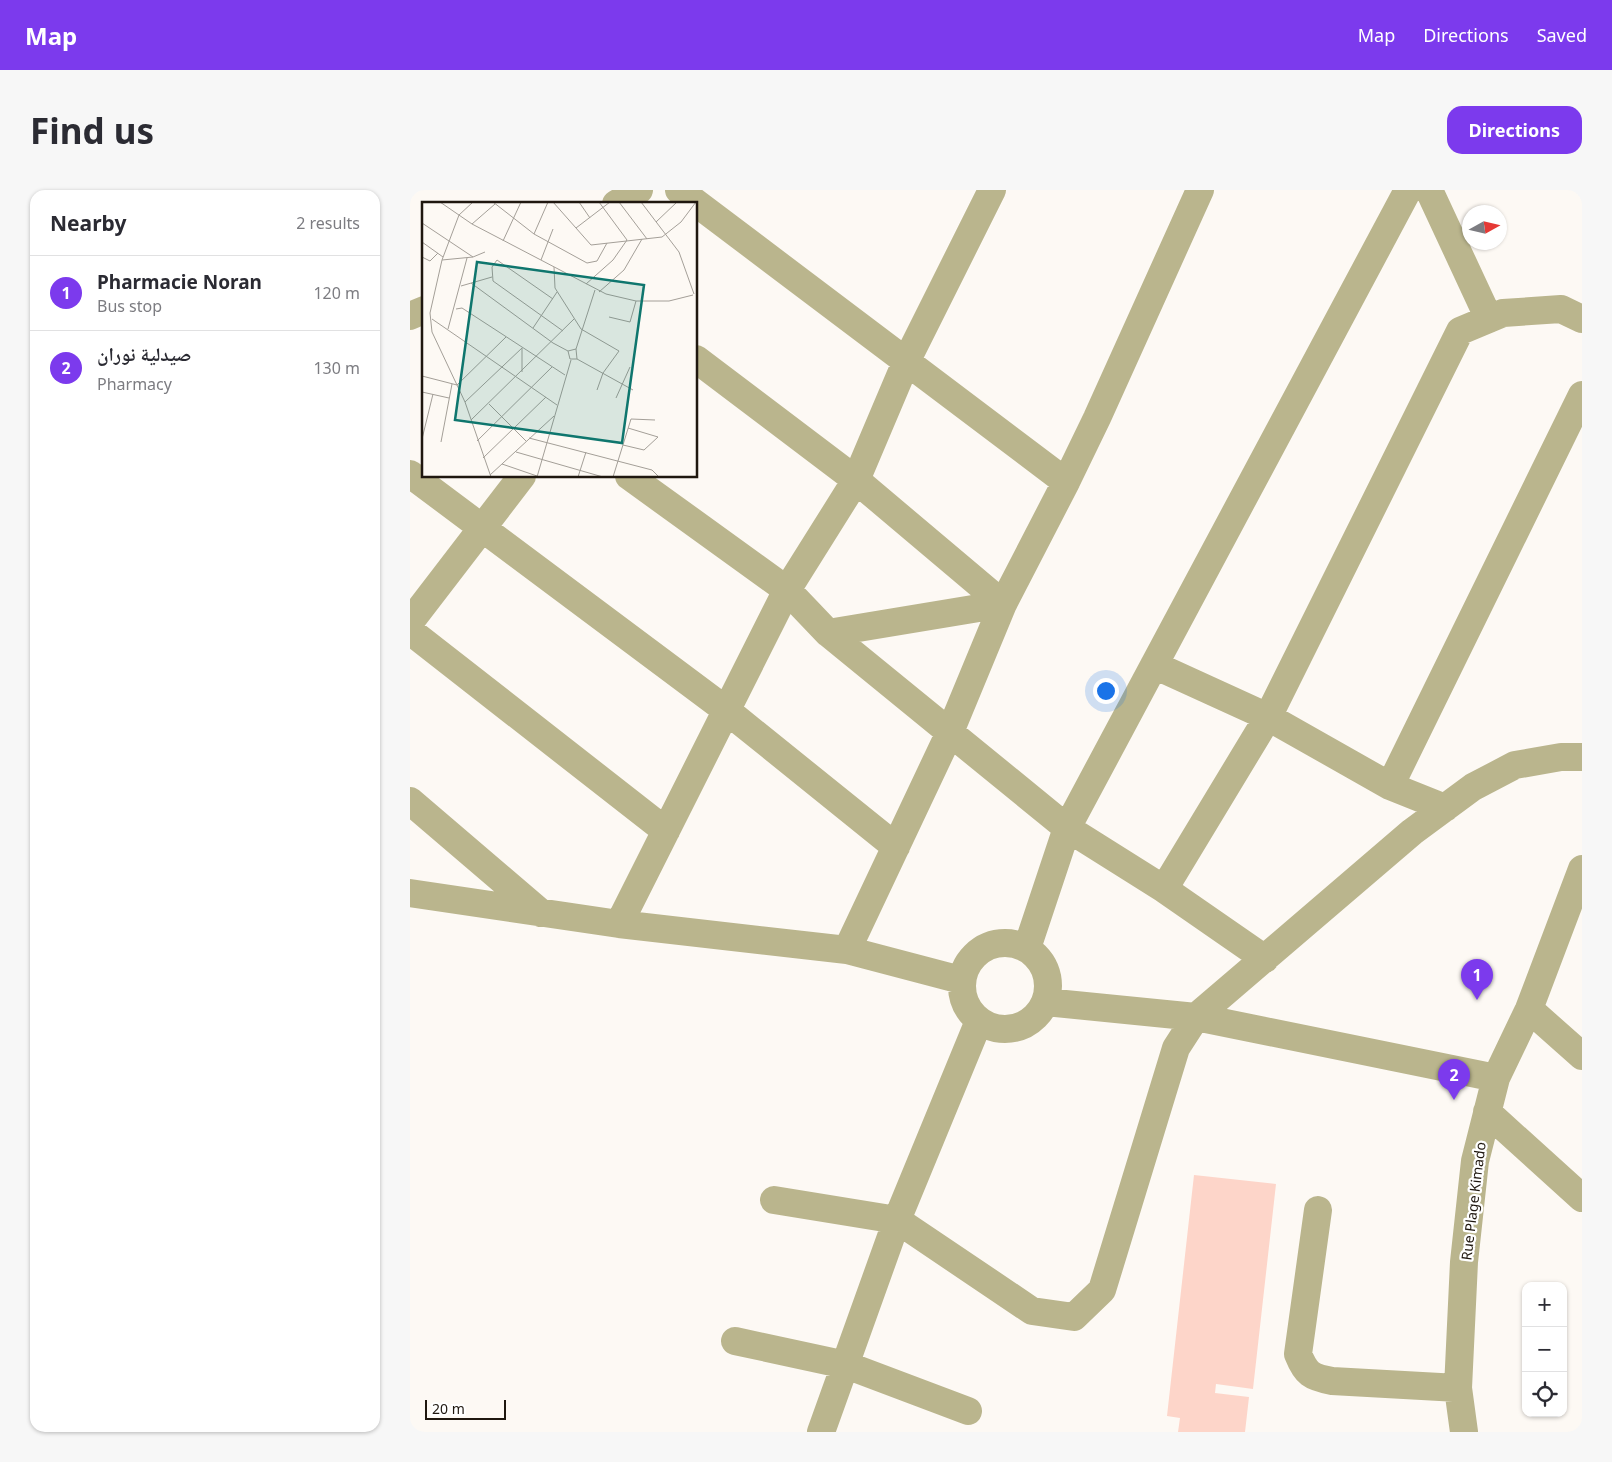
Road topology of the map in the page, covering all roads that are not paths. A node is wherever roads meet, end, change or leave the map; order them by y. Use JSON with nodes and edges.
{"nodes":[{"id":1,"x":639,"y":190,"type":"edge"},
{"id":2,"x":679,"y":190,"type":"edge"},
{"id":3,"x":992,"y":190,"type":"edge"},
{"id":4,"x":1200,"y":190,"type":"edge"},
{"id":5,"x":1408,"y":190,"type":"edge"},
{"id":6,"x":1429,"y":190,"type":"edge"},
{"id":7,"x":619,"y":202,"type":"edge"},
{"id":8,"x":695,"y":202,"type":"edge"},
{"id":9,"x":698,"y":204,"type":"edge"},
{"id":10,"x":1489,"y":319,"type":"junction"},
{"id":11,"x":1582,"y":319,"type":"edge"},
{"id":12,"x":698,"y":361,"type":"edge"},
{"id":13,"x":906,"y":362,"type":"junction"},
{"id":14,"x":1582,"y":395,"type":"edge"},
{"id":15,"x":410,"y":474,"type":"edge"},
{"id":16,"x":520,"y":478,"type":"edge"},
{"id":17,"x":632,"y":478,"type":"edge"},
{"id":18,"x":856,"y":480,"type":"junction"},
{"id":19,"x":1066,"y":482,"type":"junction"},
{"id":20,"x":482,"y":528,"type":"junction"},
{"id":21,"x":787,"y":590,"type":"junction"},
{"id":22,"x":1003,"y":604,"type":"junction"},
{"id":23,"x":410,"y":622,"type":"edge"},
{"id":24,"x":410,"y":631,"type":"edge"},
{"id":25,"x":828,"y":633,"type":"junction"},
{"id":26,"x":1154,"y":665,"type":"junction"},
{"id":27,"x":726,"y":710,"type":"junction"},
{"id":28,"x":1268,"y":716,"type":"junction"},
{"id":29,"x":950,"y":732,"type":"junction"},
{"id":30,"x":1582,"y":757,"type":"edge"},
{"id":31,"x":1390,"y":786,"type":"junction"},
{"id":32,"x":410,"y":801,"type":"edge"},
{"id":33,"x":1445,"y":808,"type":"junction"},
{"id":34,"x":1067,"y":828,"type":"junction"},
{"id":35,"x":666,"y":831,"type":"junction"},
{"id":36,"x":896,"y":847,"type":"junction"},
{"id":37,"x":1582,"y":869,"type":"edge"},
{"id":38,"x":1164,"y":889,"type":"junction"},
{"id":39,"x":410,"y":893,"type":"edge"},
{"id":40,"x":541,"y":913,"type":"junction"},
{"id":41,"x":619,"y":924,"type":"junction"},
{"id":42,"x":1027,"y":948,"type":"junction"},
{"id":43,"x":847,"y":950,"type":"junction"},
{"id":44,"x":1264,"y":959,"type":"junction"},
{"id":45,"x":961,"y":980,"type":"junction"},
{"id":46,"x":1046,"y":1002,"type":"junction"},
{"id":47,"x":1529,"y":1009,"type":"junction"},
{"id":48,"x":1196,"y":1017,"type":"junction"},
{"id":49,"x":979,"y":1021,"type":"junction"},
{"id":50,"x":1582,"y":1056,"type":"edge"},
{"id":51,"x":1496,"y":1078,"type":"junction"},
{"id":52,"x":1487,"y":1112,"type":"junction"},
{"id":53,"x":1582,"y":1198,"type":"edge"},
{"id":54,"x":774,"y":1200,"type":"dead end"},
{"id":55,"x":1318,"y":1210,"type":"dead end"},
{"id":56,"x":897,"y":1220,"type":"junction"},
{"id":57,"x":735,"y":1340,"type":"dead end"},
{"id":58,"x":846,"y":1365,"type":"junction"},
{"id":59,"x":1458,"y":1388,"type":"junction"},
{"id":60,"x":968,"y":1411,"type":"dead end"},
{"id":61,"x":821,"y":1432,"type":"edge"},
{"id":62,"x":1464,"y":1432,"type":"edge"}],
"edges":[{"from":1,"to":7,"type":"street"},
{"from":2,"to":8,"type":"street"},
{"from":3,"to":13,"type":"street"},
{"from":4,"to":19,"type":"street"},
{"from":5,"to":26,"type":"street"},
{"from":6,"to":10,"type":"street"},
{"from":9,"to":13,"type":"street"},
{"from":10,"to":11,"type":"street"},
{"from":10,"to":28,"type":"street"},
{"from":12,"to":18,"type":"street"},
{"from":13,"to":18,"type":"street"},
{"from":13,"to":19,"type":"street"},
{"from":14,"to":31,"type":"street"},
{"from":15,"to":20,"type":"street"},
{"from":16,"to":20,"type":"street"},
{"from":17,"to":21,"type":"street"},
{"from":18,"to":21,"type":"street"},
{"from":18,"to":22,"type":"street"},
{"from":19,"to":22,"type":"street"},
{"from":20,"to":23,"type":"street"},
{"from":20,"to":27,"type":"street"},
{"from":21,"to":25,"type":"street"},
{"from":21,"to":27,"type":"street"},
{"from":22,"to":25,"type":"street"},
{"from":22,"to":29,"type":"street"},
{"from":24,"to":35,"type":"street"},
{"from":25,"to":29,"type":"street"},
{"from":26,"to":28,"type":"street"},
{"from":26,"to":34,"type":"street"},
{"from":27,"to":35,"type":"street"},
{"from":27,"to":36,"type":"street"},
{"from":28,"to":31,"type":"street"},
{"from":28,"to":38,"type":"street"},
{"from":29,"to":34,"type":"street"},
{"from":29,"to":36,"type":"street"},
{"from":30,"to":33,"type":"street"},
{"from":31,"to":33,"type":"street"},
{"from":32,"to":40,"type":"street"},
{"from":33,"to":44,"type":"street"},
{"from":34,"to":38,"type":"street"},
{"from":34,"to":42,"type":"street"},
{"from":35,"to":41,"type":"street"},
{"from":36,"to":43,"type":"street"},
{"from":37,"to":47,"type":"street","name":"Rue Plage Kimado"},
{"from":38,"to":44,"type":"street"},
{"from":39,"to":40,"type":"street"},
{"from":40,"to":41,"type":"street"},
{"from":41,"to":43,"type":"street"},
{"from":42,"to":45,"type":"street"},
{"from":42,"to":46,"type":"street"},
{"from":43,"to":45,"type":"street"},
{"from":44,"to":48,"type":"street"},
{"from":45,"to":49,"type":"street"},
{"from":46,"to":48,"type":"street"},
{"from":46,"to":49,"type":"street"},
{"from":47,"to":50,"type":"street"},
{"from":47,"to":51,"type":"street","name":"Rue Plage Kimado"},
{"from":48,"to":51,"type":"street"},
{"from":48,"to":56,"type":"street"},
{"from":49,"to":56,"type":"street"},
{"from":51,"to":52,"type":"street","name":"Rue Plage Kimado"},
{"from":52,"to":53,"type":"street"},
{"from":52,"to":59,"type":"street","name":"Rue Plage Kimado"},
{"from":54,"to":56,"type":"street"},
{"from":55,"to":59,"type":"street"},
{"from":56,"to":58,"type":"street"},
{"from":57,"to":58,"type":"street"},
{"from":58,"to":60,"type":"street"},
{"from":58,"to":61,"type":"street"},
{"from":59,"to":62,"type":"street","name":"Rue Plage Kimado"}]}
